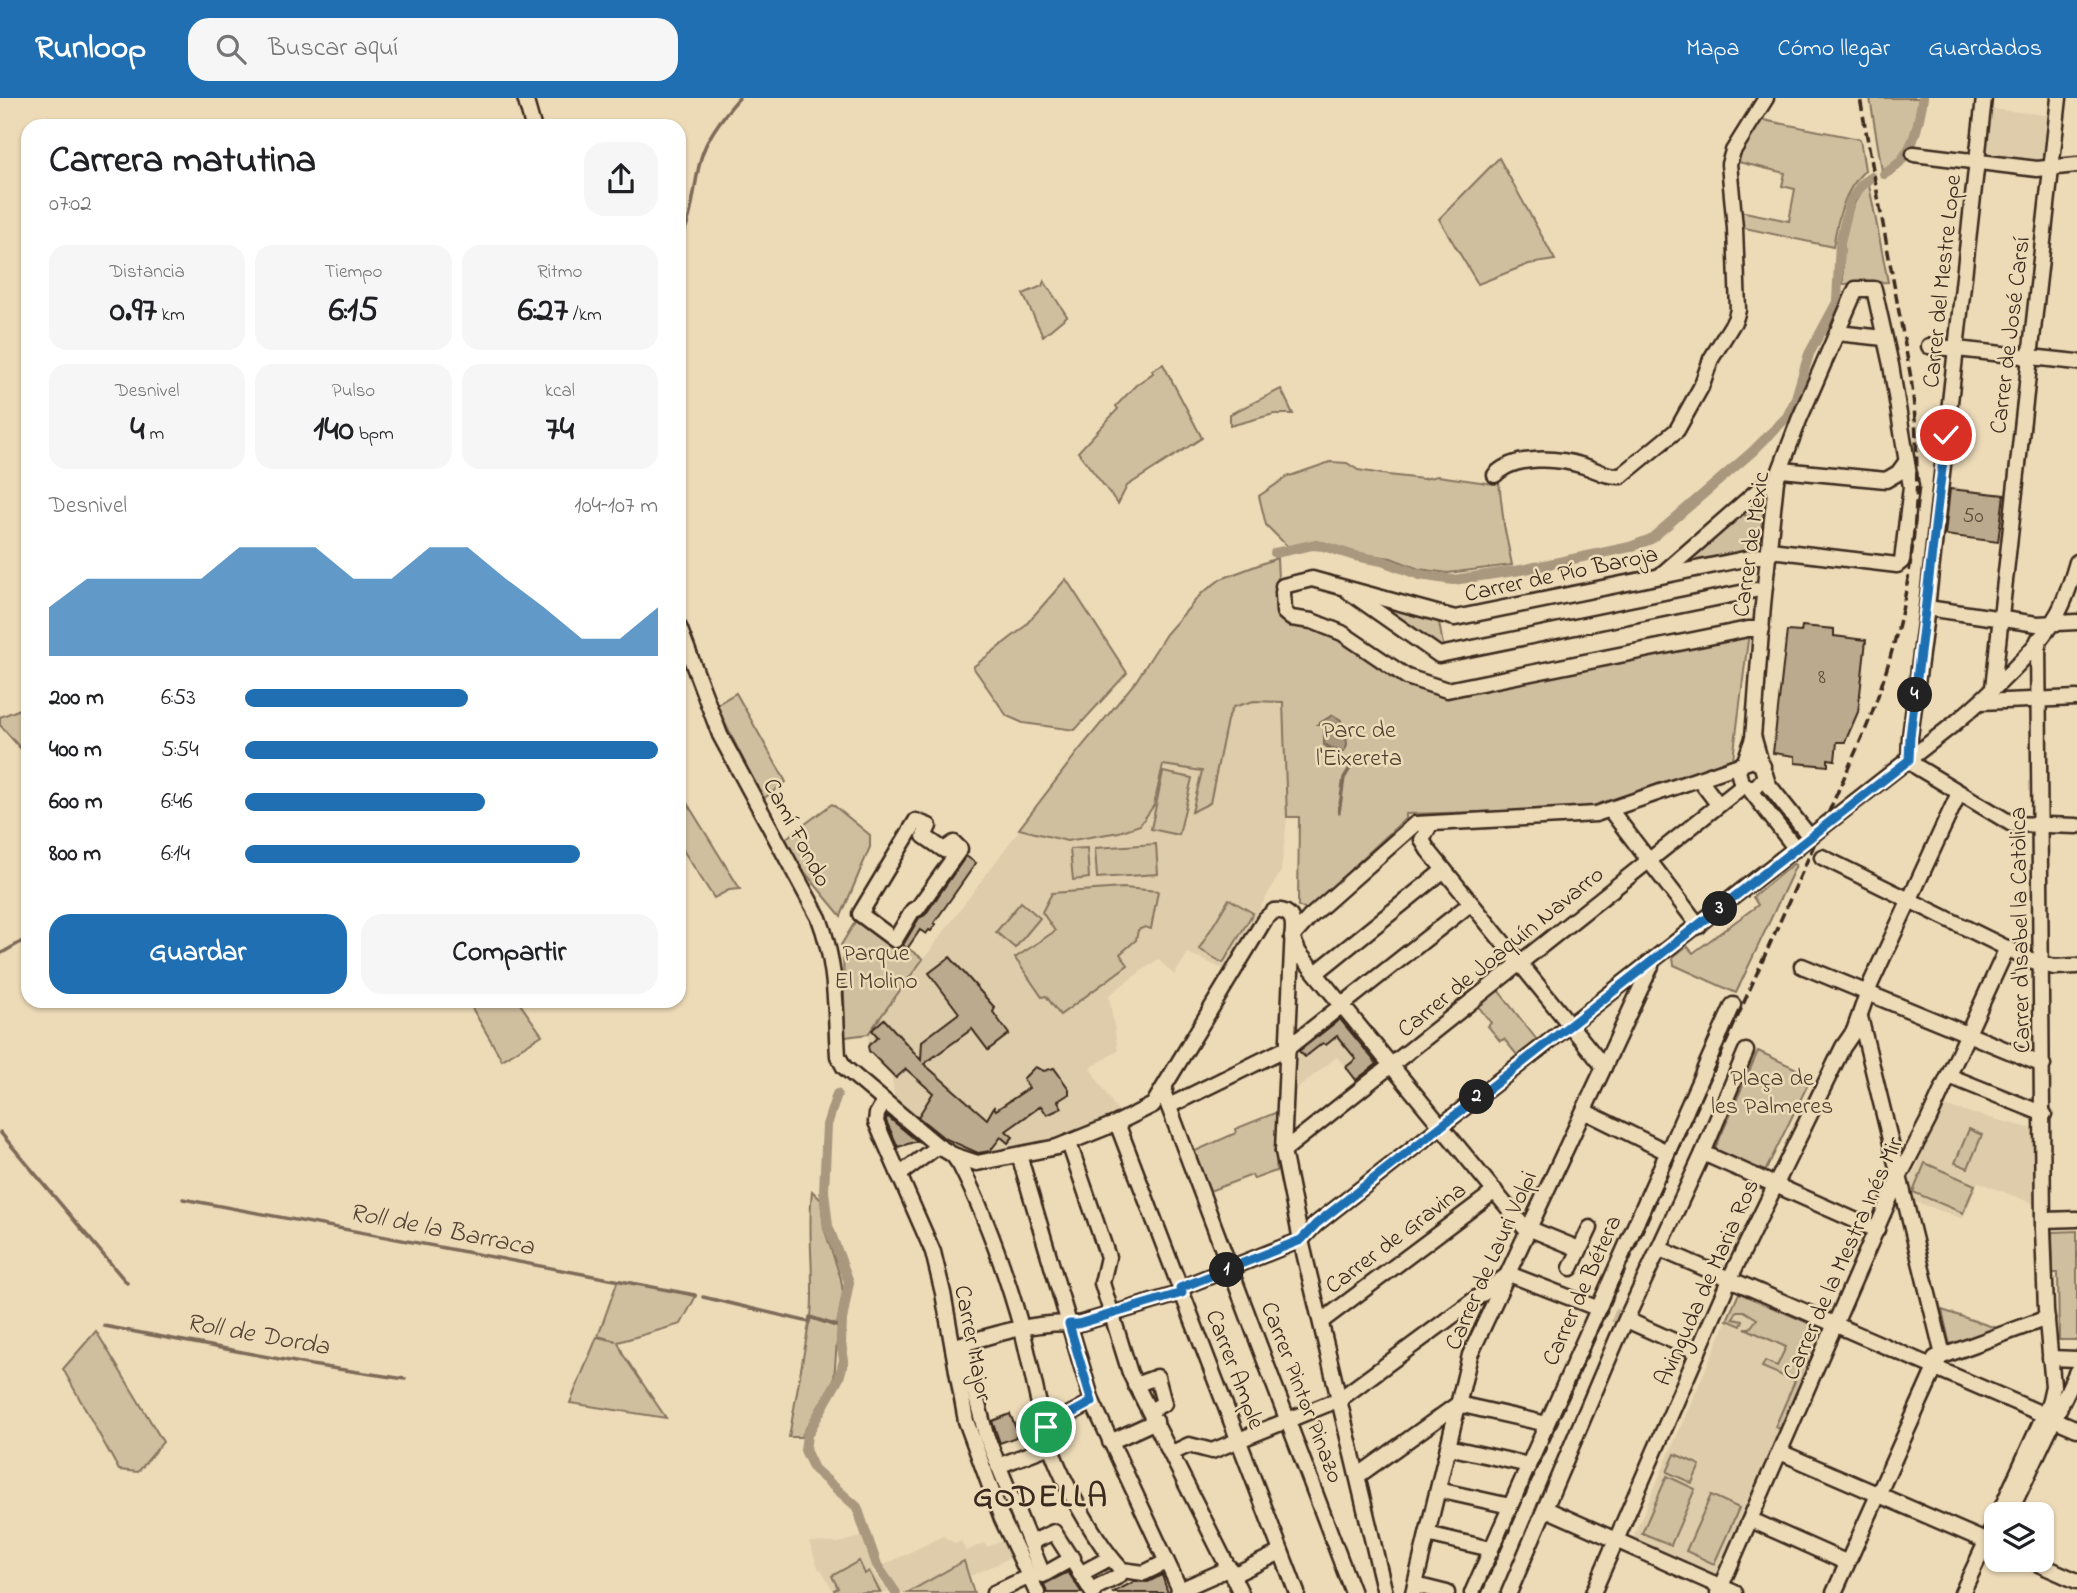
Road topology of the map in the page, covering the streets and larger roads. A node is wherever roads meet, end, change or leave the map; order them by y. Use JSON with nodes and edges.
{"nodes":[{"id":1,"x":525,"y":98,"type":"edge"},
{"id":2,"x":1766,"y":98,"type":"edge"},
{"id":3,"x":1984,"y":98,"type":"edge"},
{"id":4,"x":2059,"y":98,"type":"edge"},
{"id":5,"x":531,"y":119,"type":"edge"},
{"id":6,"x":1914,"y":154,"type":"dead end"},
{"id":7,"x":1977,"y":161,"type":"junction"},
{"id":8,"x":2077,"y":165,"type":"edge"},
{"id":9,"x":2052,"y":167,"type":"junction"},
{"id":10,"x":1837,"y":333,"type":"junction"},
{"id":11,"x":1884,"y":338,"type":"junction"},
{"id":12,"x":1929,"y":346,"type":"dead end"},
{"id":13,"x":1956,"y":348,"type":"junction"},
{"id":14,"x":2029,"y":357,"type":"junction"},
{"id":15,"x":2077,"y":362,"type":"edge"},
{"id":16,"x":1906,"y":462,"type":"junction"},
{"id":17,"x":1782,"y":470,"type":"junction"},
{"id":18,"x":1495,"y":475,"type":"dead end"},
{"id":19,"x":1765,"y":485,"type":"dead end"},
{"id":20,"x":1769,"y":552,"type":"junction"},
{"id":21,"x":2077,"y":562,"type":"edge"},
{"id":22,"x":1660,"y":575,"type":"junction"},
{"id":23,"x":1347,"y":590,"type":"junction"},
{"id":24,"x":1755,"y":590,"type":"dead end"},
{"id":25,"x":1927,"y":608,"type":"junction"},
{"id":26,"x":2000,"y":619,"type":"junction"},
{"id":27,"x":2077,"y":622,"type":"edge"},
{"id":28,"x":2051,"y":624,"type":"junction"},
{"id":29,"x":1762,"y":629,"type":"junction"},
{"id":30,"x":2038,"y":640,"type":"junction"},
{"id":31,"x":686,"y":646,"type":"edge"},
{"id":32,"x":1993,"y":688,"type":"junction"},
{"id":33,"x":2077,"y":698,"type":"edge"},
{"id":34,"x":2039,"y":699,"type":"junction"},
{"id":35,"x":1980,"y":702,"type":"junction"},
{"id":36,"x":1753,"y":738,"type":"junction"},
{"id":37,"x":1909,"y":760,"type":"junction"},
{"id":38,"x":1744,"y":762,"type":"junction"},
{"id":39,"x":1764,"y":770,"type":"junction"},
{"id":40,"x":1699,"y":779,"type":"junction"},
{"id":41,"x":1746,"y":786,"type":"junction"},
{"id":42,"x":1959,"y":793,"type":"junction"},
{"id":43,"x":1718,"y":804,"type":"junction"},
{"id":44,"x":1611,"y":811,"type":"junction"},
{"id":45,"x":1430,"y":825,"type":"junction"},
{"id":46,"x":2041,"y":826,"type":"junction"},
{"id":47,"x":2077,"y":826,"type":"edge"},
{"id":48,"x":1810,"y":837,"type":"junction"},
{"id":49,"x":1796,"y":849,"type":"junction"},
{"id":50,"x":959,"y":851,"type":"joint"},
{"id":51,"x":1822,"y":857,"type":"dead end"},
{"id":52,"x":1648,"y":860,"type":"junction"},
{"id":53,"x":1444,"y":870,"type":"junction"},
{"id":54,"x":1910,"y":900,"type":"junction"},
{"id":55,"x":1470,"y":904,"type":"junction"},
{"id":56,"x":1699,"y":926,"type":"junction"},
{"id":57,"x":1292,"y":937,"type":"junction"},
{"id":58,"x":2007,"y":948,"type":"junction"},
{"id":59,"x":1521,"y":962,"type":"junction"},
{"id":60,"x":1654,"y":962,"type":"junction"},
{"id":61,"x":2042,"y":965,"type":"junction"},
{"id":62,"x":1802,"y":966,"type":"dead end"},
{"id":63,"x":2077,"y":966,"type":"edge"},
{"id":64,"x":1316,"y":973,"type":"junction"},
{"id":65,"x":1868,"y":994,"type":"junction"},
{"id":66,"x":1341,"y":1005,"type":"junction"},
{"id":67,"x":1733,"y":1005,"type":"dead end"},
{"id":68,"x":1860,"y":1015,"type":"junction"},
{"id":69,"x":1570,"y":1024,"type":"junction"},
{"id":70,"x":1967,"y":1035,"type":"junction"},
{"id":71,"x":1848,"y":1041,"type":"junction"},
{"id":72,"x":1866,"y":1045,"type":"junction"},
{"id":73,"x":1289,"y":1047,"type":"junction"},
{"id":74,"x":1746,"y":1051,"type":"dead end"},
{"id":75,"x":2043,"y":1065,"type":"junction"},
{"id":76,"x":1392,"y":1066,"type":"junction"},
{"id":77,"x":1604,"y":1067,"type":"junction"},
{"id":78,"x":1949,"y":1076,"type":"junction"},
{"id":79,"x":1164,"y":1089,"type":"junction"},
{"id":80,"x":884,"y":1102,"type":"junction"},
{"id":81,"x":1169,"y":1106,"type":"junction"},
{"id":82,"x":1584,"y":1111,"type":"junction"},
{"id":83,"x":2043,"y":1114,"type":"junction"},
{"id":84,"x":1117,"y":1123,"type":"junction"},
{"id":85,"x":1441,"y":1125,"type":"junction"},
{"id":86,"x":1069,"y":1143,"type":"junction"},
{"id":87,"x":937,"y":1146,"type":"junction"},
{"id":88,"x":1893,"y":1149,"type":"junction"},
{"id":89,"x":1283,"y":1151,"type":"junction"},
{"id":90,"x":1667,"y":1152,"type":"junction"},
{"id":91,"x":1913,"y":1152,"type":"junction"},
{"id":92,"x":1703,"y":1153,"type":"junction"},
{"id":93,"x":953,"y":1155,"type":"junction"},
{"id":94,"x":1018,"y":1155,"type":"junction"},
{"id":95,"x":899,"y":1175,"type":"junction"},
{"id":96,"x":1899,"y":1177,"type":"junction"},
{"id":97,"x":1775,"y":1184,"type":"junction"},
{"id":98,"x":1495,"y":1191,"type":"junction"},
{"id":99,"x":2077,"y":1219,"type":"edge"},
{"id":100,"x":2044,"y":1220,"type":"junction"},
{"id":101,"x":1590,"y":1228,"type":"dead end"},
{"id":102,"x":1529,"y":1229,"type":"junction"},
{"id":103,"x":1877,"y":1230,"type":"junction"},
{"id":104,"x":1301,"y":1240,"type":"junction"},
{"id":105,"x":1579,"y":1249,"type":"junction"},
{"id":106,"x":1660,"y":1249,"type":"junction"},
{"id":107,"x":1232,"y":1268,"type":"junction"},
{"id":108,"x":1570,"y":1268,"type":"dead end"},
{"id":109,"x":1509,"y":1274,"type":"junction"},
{"id":110,"x":1730,"y":1278,"type":"junction"},
{"id":111,"x":1181,"y":1291,"type":"junction"},
{"id":112,"x":1594,"y":1307,"type":"tunnel mouth"},
{"id":113,"x":1111,"y":1314,"type":"junction"},
{"id":114,"x":2047,"y":1318,"type":"junction"},
{"id":115,"x":1322,"y":1321,"type":"junction"},
{"id":116,"x":1629,"y":1321,"type":"tunnel mouth"},
{"id":117,"x":1069,"y":1324,"type":"junction"},
{"id":118,"x":1836,"y":1325,"type":"junction"},
{"id":119,"x":1022,"y":1329,"type":"junction"},
{"id":120,"x":958,"y":1346,"type":"junction"},
{"id":121,"x":2050,"y":1351,"type":"junction"},
{"id":122,"x":1698,"y":1352,"type":"junction"},
{"id":123,"x":1943,"y":1355,"type":"junction"},
{"id":124,"x":2077,"y":1359,"type":"edge"},
{"id":125,"x":1928,"y":1366,"type":"junction"},
{"id":126,"x":2077,"y":1371,"type":"edge"},
{"id":127,"x":1135,"y":1385,"type":"junction"},
{"id":128,"x":1340,"y":1399,"type":"junction"},
{"id":129,"x":1092,"y":1402,"type":"junction"},
{"id":130,"x":1458,"y":1404,"type":"junction"},
{"id":131,"x":1153,"y":1416,"type":"junction"},
{"id":132,"x":1289,"y":1418,"type":"junction"},
{"id":133,"x":2049,"y":1418,"type":"junction"},
{"id":134,"x":1547,"y":1424,"type":"junction"},
{"id":135,"x":1046,"y":1427,"type":"junction"},
{"id":136,"x":2077,"y":1429,"type":"edge"},
{"id":137,"x":1238,"y":1439,"type":"junction"},
{"id":138,"x":1110,"y":1442,"type":"junction"},
{"id":139,"x":1050,"y":1446,"type":"junction"},
{"id":140,"x":1448,"y":1447,"type":"junction"},
{"id":141,"x":1780,"y":1452,"type":"junction"},
{"id":142,"x":1172,"y":1453,"type":"junction"},
{"id":143,"x":1529,"y":1465,"type":"junction"},
{"id":144,"x":998,"y":1466,"type":"junction"},
{"id":145,"x":1359,"y":1475,"type":"junction"},
{"id":146,"x":1438,"y":1490,"type":"junction"},
{"id":147,"x":1878,"y":1494,"type":"junction"},
{"id":148,"x":2005,"y":1502,"type":"edge"},
{"id":149,"x":2015,"y":1502,"type":"edge"},
{"id":150,"x":1510,"y":1506,"type":"junction"},
{"id":151,"x":1546,"y":1509,"type":"junction"},
{"id":152,"x":1758,"y":1523,"type":"dead end"},
{"id":153,"x":1427,"y":1534,"type":"junction"},
{"id":154,"x":1616,"y":1539,"type":"junction"},
{"id":155,"x":1984,"y":1540,"type":"edge"},
{"id":156,"x":1030,"y":1543,"type":"junction"},
{"id":157,"x":1491,"y":1549,"type":"junction"},
{"id":158,"x":1281,"y":1552,"type":"junction"},
{"id":159,"x":1073,"y":1558,"type":"junction"},
{"id":160,"x":1110,"y":1558,"type":"junction"},
{"id":161,"x":1984,"y":1559,"type":"edge"},
{"id":162,"x":1841,"y":1560,"type":"dead end"},
{"id":163,"x":1167,"y":1562,"type":"junction"},
{"id":164,"x":1984,"y":1566,"type":"edge"},
{"id":165,"x":1122,"y":1570,"type":"junction"},
{"id":166,"x":1231,"y":1571,"type":"junction"},
{"id":167,"x":2054,"y":1571,"type":"edge"},
{"id":168,"x":1080,"y":1574,"type":"junction"},
{"id":169,"x":1028,"y":1577,"type":"junction"},
{"id":170,"x":2077,"y":1581,"type":"edge"},
{"id":171,"x":1414,"y":1589,"type":"edge"},
{"id":172,"x":1719,"y":1590,"type":"edge"},
{"id":173,"x":1180,"y":1591,"type":"edge"},
{"id":174,"x":1092,"y":1592,"type":"edge"},
{"id":175,"x":994,"y":1593,"type":"edge"},
{"id":176,"x":1037,"y":1593,"type":"edge"},
{"id":177,"x":1241,"y":1593,"type":"edge"},
{"id":178,"x":1297,"y":1593,"type":"edge"},
{"id":179,"x":1353,"y":1593,"type":"edge"},
{"id":180,"x":1385,"y":1593,"type":"edge"},
{"id":181,"x":1447,"y":1593,"type":"edge"},
{"id":182,"x":1472,"y":1593,"type":"edge"},
{"id":183,"x":1509,"y":1593,"type":"edge"},
{"id":184,"x":1593,"y":1593,"type":"edge"},
{"id":185,"x":1735,"y":1593,"type":"edge"},
{"id":186,"x":1834,"y":1593,"type":"edge"},
{"id":187,"x":1962,"y":1593,"type":"edge"},
{"id":188,"x":1972,"y":1593,"type":"edge"}],
"edges":[{"from":1,"to":5,"type":"street"},
{"from":2,"to":18,"type":"street"},
{"from":3,"to":7,"type":"street","name":"Carrer del Mestre Lope"},
{"from":4,"to":9,"type":"street","name":"Carrer de José Carsí"},
{"from":6,"to":7,"type":"street"},
{"from":7,"to":9,"type":"street"},
{"from":7,"to":13,"type":"street","name":"Carrer del Mestre Lope"},
{"from":8,"to":9,"type":"street"},
{"from":9,"to":14,"type":"street","name":"Carrer de José Carsí"},
{"from":10,"to":11,"type":"street"},
{"from":10,"to":11,"type":"street","name":"Carrer de Mèxic"},
{"from":10,"to":17,"type":"street","name":"Carrer de Mèxic"},
{"from":11,"to":16,"type":"street"},
{"from":12,"to":13,"type":"street"},
{"from":13,"to":14,"type":"street"},
{"from":13,"to":25,"type":"street","name":"Carrer del Mestre Lope"},
{"from":14,"to":15,"type":"street"},
{"from":14,"to":26,"type":"street","name":"Carrer de José Carsí"},
{"from":16,"to":17,"type":"street"},
{"from":16,"to":20,"type":"street","name":"Carrer de Pío Baroja"},
{"from":17,"to":20,"type":"street","name":"Carrer de Mèxic"},
{"from":19,"to":22,"type":"street"},
{"from":20,"to":22,"type":"street","name":"Carrer de Pío Baroja"},
{"from":20,"to":29,"type":"street","name":"Carrer de Mèxic"},
{"from":21,"to":28,"type":"street"},
{"from":22,"to":23,"type":"street","name":"Carrer de Pío Baroja"},
{"from":23,"to":24,"type":"street"},
{"from":23,"to":29,"type":"street","name":"Carrer de Pío Baroja"},
{"from":25,"to":26,"type":"street"},
{"from":25,"to":37,"type":"street","name":"Carrer del Mestre Lope"},
{"from":26,"to":28,"type":"street"},
{"from":26,"to":32,"type":"street","name":"Carrer de José Carsí"},
{"from":27,"to":28,"type":"street"},
{"from":28,"to":30,"type":"street"},
{"from":29,"to":36,"type":"street","name":"Carrer de Mèxic"},
{"from":30,"to":32,"type":"street"},
{"from":30,"to":34,"type":"street","name":"Carrer d'Isabel la Catòlica"},
{"from":31,"to":80,"type":"street","name":"Camí Fondo"},
{"from":32,"to":35,"type":"street"},
{"from":33,"to":34,"type":"street"},
{"from":34,"to":35,"type":"street"},
{"from":34,"to":46,"type":"street","name":"Carrer d'Isabel la Catòlica"},
{"from":35,"to":37,"type":"street"},
{"from":36,"to":38,"type":"street","name":"Carrer de Mèxic"},
{"from":36,"to":39,"type":"street","name":"Carrer de Mèxic"},
{"from":37,"to":42,"type":"street"},
{"from":37,"to":48,"type":"street"},
{"from":38,"to":39,"type":"street"},
{"from":38,"to":40,"type":"street"},
{"from":38,"to":41,"type":"street"},
{"from":39,"to":41,"type":"street"},
{"from":39,"to":48,"type":"street","name":"Carrer de Mèxic"},
{"from":40,"to":43,"type":"street"},
{"from":40,"to":44,"type":"street"},
{"from":41,"to":43,"type":"street","name":"Carrer de Joaquín Navarro"},
{"from":41,"to":49,"type":"street"},
{"from":42,"to":46,"type":"street"},
{"from":42,"to":54,"type":"street","name":"Avinguda de Maria Ros"},
{"from":43,"to":52,"type":"street","name":"Carrer de Joaquín Navarro"},
{"from":44,"to":45,"type":"street"},
{"from":44,"to":52,"type":"street"},
{"from":45,"to":53,"type":"street"},
{"from":45,"to":57,"type":"street"},
{"from":46,"to":47,"type":"street"},
{"from":46,"to":61,"type":"street","name":"Carrer d'Isabel la Catòlica"},
{"from":48,"to":49,"type":"street"},
{"from":49,"to":56,"type":"street"},
{"from":50,"to":50,"type":"street"},
{"from":51,"to":54,"type":"street"},
{"from":52,"to":56,"type":"street"},
{"from":52,"to":59,"type":"street","name":"Carrer de Joaquín Navarro"},
{"from":53,"to":55,"type":"street"},
{"from":53,"to":64,"type":"street"},
{"from":54,"to":58,"type":"street"},
{"from":54,"to":65,"type":"street","name":"Avinguda de Maria Ros"},
{"from":55,"to":59,"type":"street"},
{"from":55,"to":66,"type":"street"},
{"from":56,"to":60,"type":"street"},
{"from":57,"to":64,"type":"street"},
{"from":57,"to":73,"type":"street"},
{"from":57,"to":79,"type":"street"},
{"from":58,"to":61,"type":"street"},
{"from":58,"to":70,"type":"street","name":"Carrer de la Mestra Inés Mir"},
{"from":59,"to":69,"type":"street"},
{"from":59,"to":76,"type":"street","name":"Carrer de Joaquín Navarro"},
{"from":60,"to":69,"type":"street"},
{"from":60,"to":77,"type":"street","name":"Carrer de Lauri Volpi"},
{"from":61,"to":63,"type":"street"},
{"from":61,"to":75,"type":"street","name":"Carrer d'Isabel la Catòlica"},
{"from":62,"to":65,"type":"street"},
{"from":64,"to":66,"type":"street"},
{"from":65,"to":68,"type":"street","name":"Avinguda de Maria Ros"},
{"from":65,"to":70,"type":"street"},
{"from":66,"to":73,"type":"street"},
{"from":66,"to":76,"type":"street"},
{"from":67,"to":90,"type":"street","name":"Carrer de Bétera"},
{"from":68,"to":71,"type":"street","name":"Avinguda de Maria Ros"},
{"from":68,"to":72,"type":"street"},
{"from":69,"to":77,"type":"street"},
{"from":69,"to":85,"type":"street"},
{"from":70,"to":75,"type":"street"},
{"from":70,"to":78,"type":"street","name":"Carrer de la Mestra Inés Mir"},
{"from":71,"to":72,"type":"street"},
{"from":71,"to":97,"type":"street","name":"Avinguda de Maria Ros"},
{"from":72,"to":88,"type":"street"},
{"from":73,"to":81,"type":"street"},
{"from":73,"to":89,"type":"street"},
{"from":74,"to":92,"type":"street"},
{"from":75,"to":83,"type":"street","name":"Carrer d'Isabel la Catòlica"},
{"from":76,"to":85,"type":"street"},
{"from":76,"to":89,"type":"street","name":"Carrer de Joaquín Navarro"},
{"from":77,"to":82,"type":"street","name":"Carrer de Lauri Volpi"},
{"from":78,"to":83,"type":"street"},
{"from":78,"to":91,"type":"street","name":"Carrer de la Mestra Inés Mir"},
{"from":79,"to":81,"type":"street","name":"Carrer Pintor Pinazo"},
{"from":79,"to":84,"type":"street"},
{"from":80,"to":87,"type":"street"},
{"from":80,"to":95,"type":"street","name":"Carrer Major"},
{"from":81,"to":107,"type":"street","name":"Carrer Pintor Pinazo"},
{"from":82,"to":90,"type":"street"},
{"from":82,"to":102,"type":"street","name":"Carrer de Lauri Volpi"},
{"from":83,"to":100,"type":"street","name":"Carrer d'Isabel la Catòlica"},
{"from":84,"to":86,"type":"street"},
{"from":84,"to":111,"type":"street","name":"Carrer Ample"},
{"from":85,"to":98,"type":"street"},
{"from":85,"to":104,"type":"street"},
{"from":86,"to":94,"type":"street"},
{"from":86,"to":113,"type":"street"},
{"from":87,"to":93,"type":"street"},
{"from":87,"to":95,"type":"street"},
{"from":88,"to":91,"type":"street"},
{"from":88,"to":96,"type":"street"},
{"from":89,"to":104,"type":"street"},
{"from":90,"to":134,"type":"street","name":"Carrer de Bétera"},
{"from":91,"to":96,"type":"street","name":"Carrer de la Mestra Inés Mir"},
{"from":92,"to":97,"type":"street"},
{"from":92,"to":106,"type":"street"},
{"from":93,"to":94,"type":"street"},
{"from":93,"to":119,"type":"street"},
{"from":94,"to":117,"type":"street"},
{"from":95,"to":120,"type":"street","name":"Carrer Major"},
{"from":96,"to":103,"type":"street","name":"Carrer de la Mestra Inés Mir"},
{"from":96,"to":123,"type":"street"},
{"from":97,"to":103,"type":"street"},
{"from":97,"to":110,"type":"street","name":"Avinguda de Maria Ros"},
{"from":98,"to":102,"type":"street"},
{"from":98,"to":115,"type":"street","name":"Carrer de Gravina"},
{"from":99,"to":100,"type":"street"},
{"from":100,"to":114,"type":"street","name":"Carrer d'Isabel la Catòlica"},
{"from":101,"to":105,"type":"street"},
{"from":102,"to":105,"type":"street"},
{"from":102,"to":109,"type":"street","name":"Carrer de Lauri Volpi"},
{"from":103,"to":118,"type":"street","name":"Carrer de la Mestra Inés Mir"},
{"from":104,"to":107,"type":"street"},
{"from":104,"to":115,"type":"street"},
{"from":105,"to":108,"type":"street"},
{"from":106,"to":110,"type":"street"},
{"from":106,"to":151,"type":"street"},
{"from":107,"to":111,"type":"street"},
{"from":107,"to":132,"type":"street","name":"Carrer Pintor Pinazo"},
{"from":109,"to":112,"type":"street"},
{"from":109,"to":128,"type":"street"},
{"from":109,"to":130,"type":"street","name":"Carrer de Lauri Volpi"},
{"from":110,"to":118,"type":"street"},
{"from":110,"to":122,"type":"street","name":"Avinguda de Maria Ros"},
{"from":111,"to":113,"type":"street"},
{"from":111,"to":137,"type":"street","name":"Carrer Ample"},
{"from":113,"to":117,"type":"street"},
{"from":113,"to":127,"type":"street"},
{"from":114,"to":121,"type":"street","name":"Carrer d'Isabel la Catòlica"},
{"from":114,"to":123,"type":"street"},
{"from":115,"to":128,"type":"street"},
{"from":116,"to":122,"type":"street"},
{"from":117,"to":119,"type":"street"},
{"from":117,"to":129,"type":"street"},
{"from":118,"to":125,"type":"street"},
{"from":118,"to":141,"type":"street","name":"Carrer de la Mestra Inés Mir"},
{"from":119,"to":120,"type":"street"},
{"from":119,"to":135,"type":"street"},
{"from":120,"to":144,"type":"street"},
{"from":120,"to":169,"type":"street","name":"Carrer Major"},
{"from":121,"to":124,"type":"street"},
{"from":121,"to":133,"type":"street","name":"Carrer d'Isabel la Catòlica"},
{"from":122,"to":154,"type":"street","name":"Avinguda de Maria Ros"},
{"from":123,"to":125,"type":"street"},
{"from":125,"to":133,"type":"street"},
{"from":125,"to":147,"type":"street"},
{"from":126,"to":133,"type":"street"},
{"from":127,"to":131,"type":"street"},
{"from":127,"to":131,"type":"street"},
{"from":128,"to":132,"type":"street"},
{"from":128,"to":145,"type":"street"},
{"from":129,"to":135,"type":"street"},
{"from":129,"to":138,"type":"street"},
{"from":130,"to":134,"type":"street"},
{"from":130,"to":140,"type":"street","name":"Carrer de Lauri Volpi"},
{"from":130,"to":145,"type":"street"},
{"from":131,"to":138,"type":"street"},
{"from":131,"to":142,"type":"street"},
{"from":132,"to":137,"type":"street"},
{"from":132,"to":179,"type":"street","name":"Carrer Pintor Pinazo"},
{"from":133,"to":136,"type":"street"},
{"from":133,"to":148,"type":"street"},
{"from":133,"to":149,"type":"street"},
{"from":134,"to":143,"type":"street","name":"Carrer de Bétera"},
{"from":135,"to":139,"type":"street"},
{"from":137,"to":142,"type":"street"},
{"from":137,"to":158,"type":"street","name":"Carrer Ample"},
{"from":138,"to":163,"type":"street"},
{"from":139,"to":144,"type":"street"},
{"from":139,"to":160,"type":"street"},
{"from":140,"to":143,"type":"street"},
{"from":140,"to":146,"type":"street","name":"Carrer de Lauri Volpi"},
{"from":141,"to":147,"type":"street"},
{"from":141,"to":172,"type":"street","name":"Carrer de la Mestra Inés Mir"},
{"from":142,"to":166,"type":"street"},
{"from":143,"to":150,"type":"street","name":"Carrer de Bétera"},
{"from":144,"to":156,"type":"street"},
{"from":145,"to":180,"type":"street"},
{"from":146,"to":150,"type":"street"},
{"from":146,"to":153,"type":"street","name":"Carrer de Lauri Volpi"},
{"from":147,"to":155,"type":"street"},
{"from":147,"to":186,"type":"street"},
{"from":150,"to":157,"type":"street","name":"Carrer de Bétera"},
{"from":151,"to":154,"type":"street"},
{"from":151,"to":183,"type":"street"},
{"from":152,"to":162,"type":"street"},
{"from":153,"to":157,"type":"street"},
{"from":153,"to":171,"type":"street","name":"Carrer de Lauri Volpi"},
{"from":154,"to":172,"type":"street"},
{"from":154,"to":184,"type":"street","name":"Avinguda de Maria Ros"},
{"from":156,"to":159,"type":"street"},
{"from":156,"to":159,"type":"street"},
{"from":157,"to":182,"type":"street","name":"Carrer de Bétera"},
{"from":158,"to":166,"type":"street"},
{"from":158,"to":178,"type":"street","name":"Carrer Ample"},
{"from":159,"to":168,"type":"street"},
{"from":160,"to":165,"type":"street"},
{"from":160,"to":168,"type":"street"},
{"from":161,"to":187,"type":"street"},
{"from":163,"to":165,"type":"street"},
{"from":163,"to":173,"type":"street"},
{"from":164,"to":188,"type":"street"},
{"from":165,"to":174,"type":"street"},
{"from":166,"to":173,"type":"street"},
{"from":166,"to":177,"type":"street"},
{"from":167,"to":170,"type":"street"},
{"from":168,"to":174,"type":"street"},
{"from":169,"to":175,"type":"street"},
{"from":169,"to":176,"type":"street","name":"Carrer Major"},
{"from":171,"to":181,"type":"street"},
{"from":172,"to":185,"type":"street"}]}
